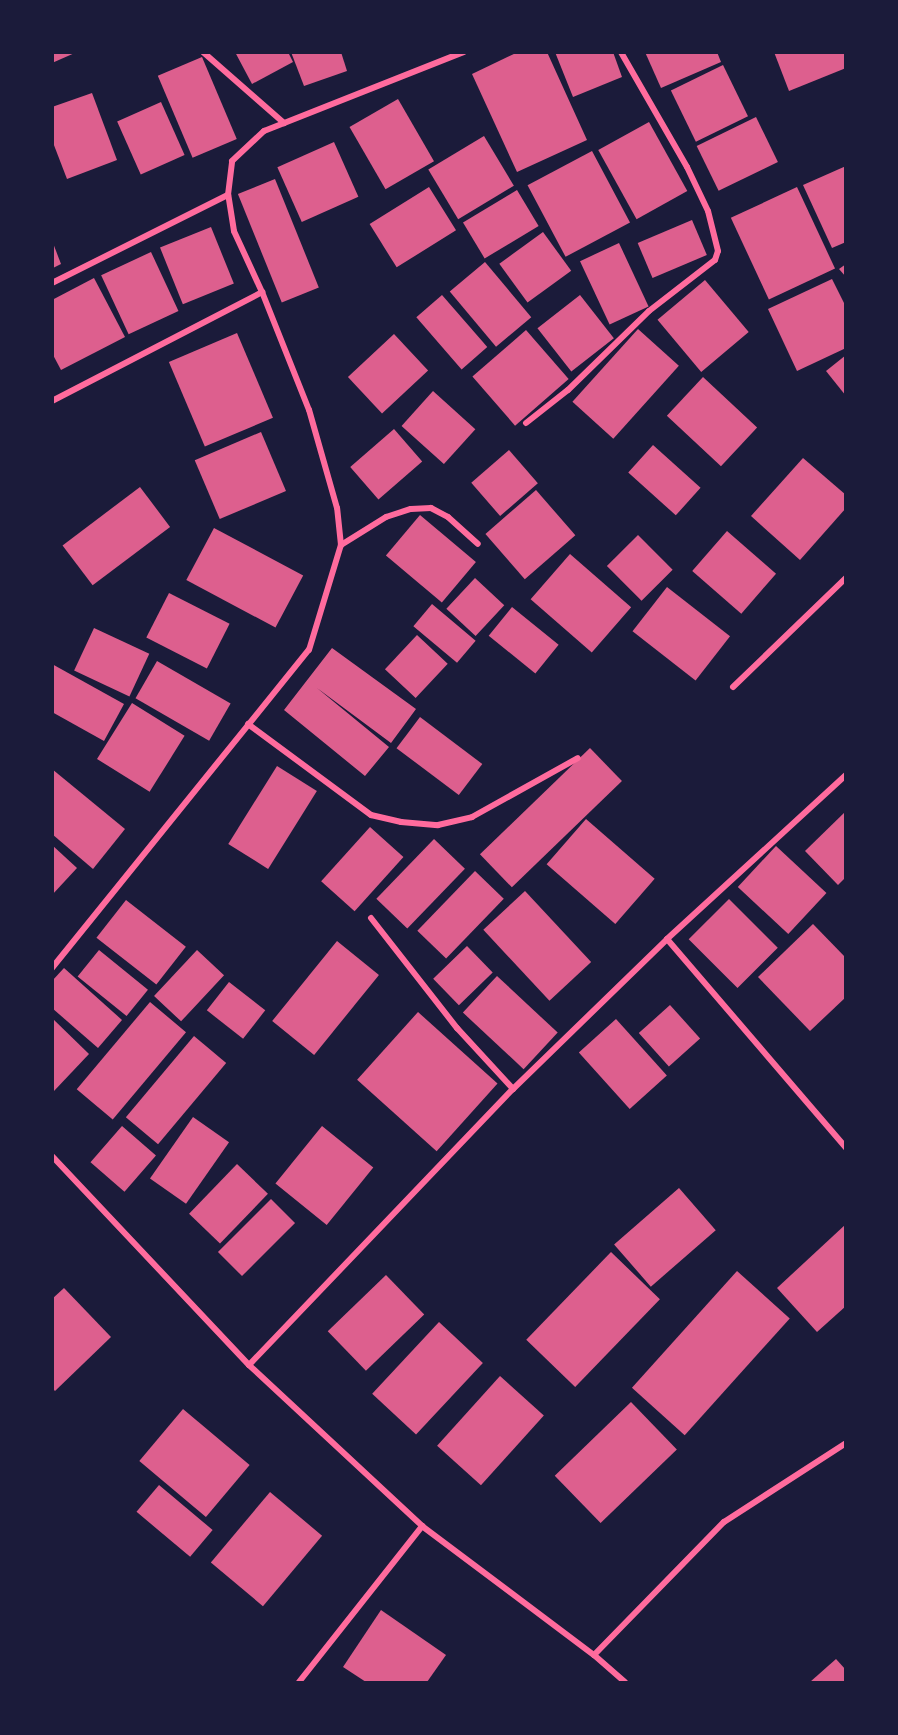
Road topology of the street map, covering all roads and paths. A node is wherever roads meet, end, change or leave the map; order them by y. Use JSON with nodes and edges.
{"nodes":[{"id":1,"x":204,"y":52,"type":"edge"},
{"id":2,"x":464,"y":52,"type":"edge"},
{"id":3,"x":621,"y":52,"type":"edge"},
{"id":4,"x":455,"y":54,"type":"edge"},
{"id":5,"x":284,"y":123,"type":"junction"},
{"id":6,"x":228,"y":195,"type":"junction"},
{"id":7,"x":52,"y":283,"type":"edge"},
{"id":8,"x":262,"y":292,"type":"junction"},
{"id":9,"x":52,"y":401,"type":"edge"},
{"id":10,"x":526,"y":423,"type":"dead end"},
{"id":11,"x":478,"y":544,"type":"dead end"},
{"id":12,"x":341,"y":545,"type":"junction"},
{"id":13,"x":846,"y":578,"type":"edge"},
{"id":14,"x":732,"y":687,"type":"dead end"},
{"id":15,"x":248,"y":724,"type":"junction"},
{"id":16,"x":578,"y":758,"type":"dead end"},
{"id":17,"x":846,"y":776,"type":"edge"},
{"id":18,"x":371,"y":918,"type":"dead end"},
{"id":19,"x":667,"y":939,"type":"junction"},
{"id":20,"x":52,"y":968,"type":"edge"},
{"id":21,"x":513,"y":1089,"type":"junction"},
{"id":22,"x":846,"y":1148,"type":"edge"},
{"id":23,"x":52,"y":1156,"type":"edge"},
{"id":24,"x":249,"y":1365,"type":"junction"},
{"id":25,"x":846,"y":1443,"type":"edge"},
{"id":26,"x":422,"y":1526,"type":"junction"},
{"id":27,"x":594,"y":1655,"type":"junction"},
{"id":28,"x":299,"y":1683,"type":"edge"},
{"id":29,"x":625,"y":1683,"type":"edge"}],
"edges":[{"from":1,"to":5,"type":"street"},
{"from":2,"to":4,"type":"street"},
{"from":3,"to":10,"type":"street"},
{"from":4,"to":5,"type":"street"},
{"from":5,"to":6,"type":"street"},
{"from":6,"to":7,"type":"street"},
{"from":6,"to":8,"type":"street"},
{"from":8,"to":9,"type":"street"},
{"from":8,"to":12,"type":"street"},
{"from":11,"to":12,"type":"street"},
{"from":12,"to":15,"type":"street"},
{"from":13,"to":14,"type":"street"},
{"from":15,"to":16,"type":"street"},
{"from":15,"to":20,"type":"street"},
{"from":17,"to":19,"type":"street"},
{"from":18,"to":21,"type":"street"},
{"from":19,"to":21,"type":"street"},
{"from":19,"to":22,"type":"street"},
{"from":21,"to":24,"type":"street"},
{"from":23,"to":24,"type":"street"},
{"from":24,"to":26,"type":"street"},
{"from":25,"to":27,"type":"street"},
{"from":26,"to":27,"type":"street"},
{"from":26,"to":28,"type":"street"},
{"from":27,"to":29,"type":"street"}]}
